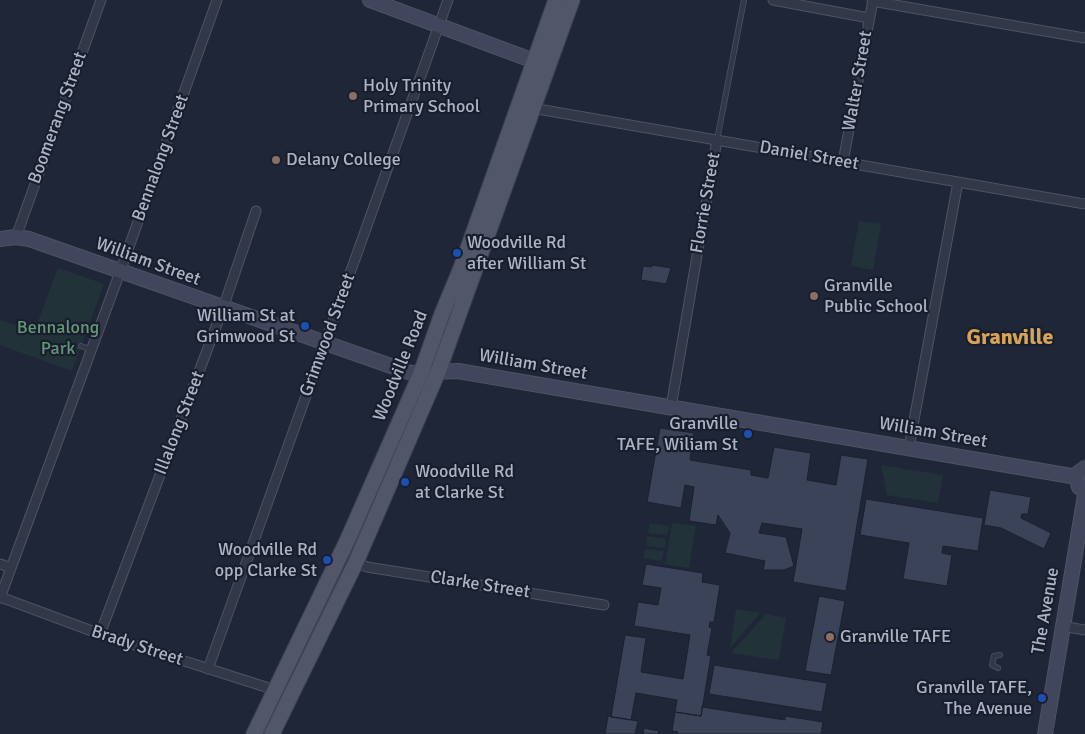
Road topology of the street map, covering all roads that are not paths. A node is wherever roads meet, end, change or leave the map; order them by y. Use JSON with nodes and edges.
{"nodes":[{"id":1,"x":101,"y":0,"type":"edge"},
{"id":2,"x":217,"y":0,"type":"edge"},
{"id":3,"x":370,"y":0,"type":"edge"},
{"id":4,"x":448,"y":0,"type":"edge"},
{"id":5,"x":556,"y":0,"type":"edge"},
{"id":6,"x":572,"y":0,"type":"edge"},
{"id":7,"x":744,"y":0,"type":"edge"},
{"id":8,"x":773,"y":0,"type":"edge"},
{"id":9,"x":872,"y":1,"type":"edge"},
{"id":10,"x":869,"y":18,"type":"junction"},
{"id":11,"x":439,"y":26,"type":"junction"},
{"id":12,"x":1085,"y":38,"type":"edge"},
{"id":13,"x":540,"y":63,"type":"junction"},
{"id":14,"x":532,"y":108,"type":"junction"},
{"id":15,"x":717,"y":140,"type":"junction"},
{"id":16,"x":843,"y":162,"type":"junction"},
{"id":17,"x":958,"y":182,"type":"junction"},
{"id":18,"x":1085,"y":204,"type":"edge"},
{"id":19,"x":256,"y":211,"type":"dead end"},
{"id":20,"x":16,"y":237,"type":"junction"},
{"id":21,"x":0,"y":239,"type":"edge"},
{"id":22,"x":120,"y":272,"type":"junction"},
{"id":23,"x":223,"y":308,"type":"junction"},
{"id":24,"x":325,"y":344,"type":"junction"},
{"id":25,"x":81,"y":346,"type":"dead end"},
{"id":26,"x":92,"y":350,"type":"junction"},
{"id":27,"x":438,"y":372,"type":"junction"},
{"id":28,"x":421,"y":373,"type":"junction"},
{"id":29,"x":671,"y":407,"type":"junction"},
{"id":30,"x":909,"y":447,"type":"junction"},
{"id":31,"x":1081,"y":472,"type":"edge"},
{"id":32,"x":1085,"y":491,"type":"edge"},
{"id":33,"x":1085,"y":495,"type":"edge"},
{"id":34,"x":356,"y":562,"type":"junction"},
{"id":35,"x":0,"y":564,"type":"edge"},
{"id":36,"x":11,"y":568,"type":"junction"},
{"id":37,"x":0,"y":597,"type":"edge"},
{"id":38,"x":604,"y":605,"type":"dead end"},
{"id":39,"x":1062,"y":626,"type":"junction"},
{"id":40,"x":1085,"y":630,"type":"edge"},
{"id":41,"x":100,"y":634,"type":"junction"},
{"id":42,"x":1000,"y":655,"type":"dead end"},
{"id":43,"x":998,"y":668,"type":"dead end"},
{"id":44,"x":208,"y":669,"type":"junction"},
{"id":45,"x":275,"y":690,"type":"junction"},
{"id":46,"x":254,"y":734,"type":"edge"},
{"id":47,"x":272,"y":734,"type":"edge"},
{"id":48,"x":1045,"y":734,"type":"edge"}],
"edges":[{"from":1,"to":20,"type":"street","name":"Boomerang Street"},
{"from":2,"to":22,"type":"street","name":"Bennalong Street"},
{"from":3,"to":11,"type":"street"},
{"from":4,"to":11,"type":"street","name":"Grimwood Street"},
{"from":5,"to":13,"type":"main road","name":"Woodville Road"},
{"from":6,"to":13,"type":"main road","name":"Woodville Road"},
{"from":7,"to":15,"type":"lane","name":"Florrie Street"},
{"from":8,"to":10,"type":"street"},
{"from":9,"to":10,"type":"street","name":"Walter Street"},
{"from":9,"to":12,"type":"street"},
{"from":10,"to":16,"type":"street","name":"Walter Street"},
{"from":11,"to":13,"type":"street"},
{"from":11,"to":24,"type":"street","name":"Grimwood Street"},
{"from":13,"to":14,"type":"main road","name":"Woodville Road"},
{"from":13,"to":28,"type":"main road","name":"Woodville Road"},
{"from":14,"to":15,"type":"street","name":"Daniel Street"},
{"from":14,"to":27,"type":"main road","name":"Woodville Road"},
{"from":15,"to":16,"type":"street","name":"Daniel Street"},
{"from":15,"to":29,"type":"street","name":"Florrie Street"},
{"from":16,"to":17,"type":"street","name":"Daniel Street"},
{"from":17,"to":18,"type":"street","name":"Daniel Street"},
{"from":17,"to":30,"type":"street"},
{"from":19,"to":23,"type":"street","name":"Illalong Street"},
{"from":20,"to":21,"type":"street","name":"William Street"},
{"from":20,"to":22,"type":"street","name":"William Street"},
{"from":22,"to":23,"type":"street","name":"William Street"},
{"from":22,"to":26,"type":"street","name":"Bennalong Street"},
{"from":23,"to":24,"type":"street","name":"William Street"},
{"from":23,"to":41,"type":"street","name":"Illalong Street"},
{"from":24,"to":28,"type":"street","name":"William Street"},
{"from":24,"to":44,"type":"street","name":"Grimwood Street"},
{"from":25,"to":26,"type":"lane"},
{"from":26,"to":36,"type":"street","name":"Bennalong Street"},
{"from":27,"to":28,"type":"street","name":"William Street"},
{"from":27,"to":29,"type":"street","name":"William Street"},
{"from":27,"to":34,"type":"main road","name":"Woodville Road"},
{"from":28,"to":45,"type":"main road","name":"Woodville Road"},
{"from":29,"to":30,"type":"street","name":"William Street"},
{"from":30,"to":31,"type":"street","name":"William Street"},
{"from":31,"to":32,"type":"street"},
{"from":33,"to":39,"type":"street","name":"The Avenue"},
{"from":34,"to":38,"type":"street","name":"Clarke Street"},
{"from":34,"to":47,"type":"main road","name":"Woodville Road"},
{"from":35,"to":36,"type":"street"},
{"from":36,"to":37,"type":"street","name":"Bennalong Street"},
{"from":37,"to":41,"type":"street","name":"Brady Street"},
{"from":39,"to":40,"type":"street"},
{"from":39,"to":48,"type":"street","name":"The Avenue"},
{"from":41,"to":44,"type":"street","name":"Brady Street"},
{"from":42,"to":43,"type":"lane"},
{"from":44,"to":45,"type":"street","name":"Brady Street"},
{"from":45,"to":46,"type":"main road","name":"Woodville Road"}]}
